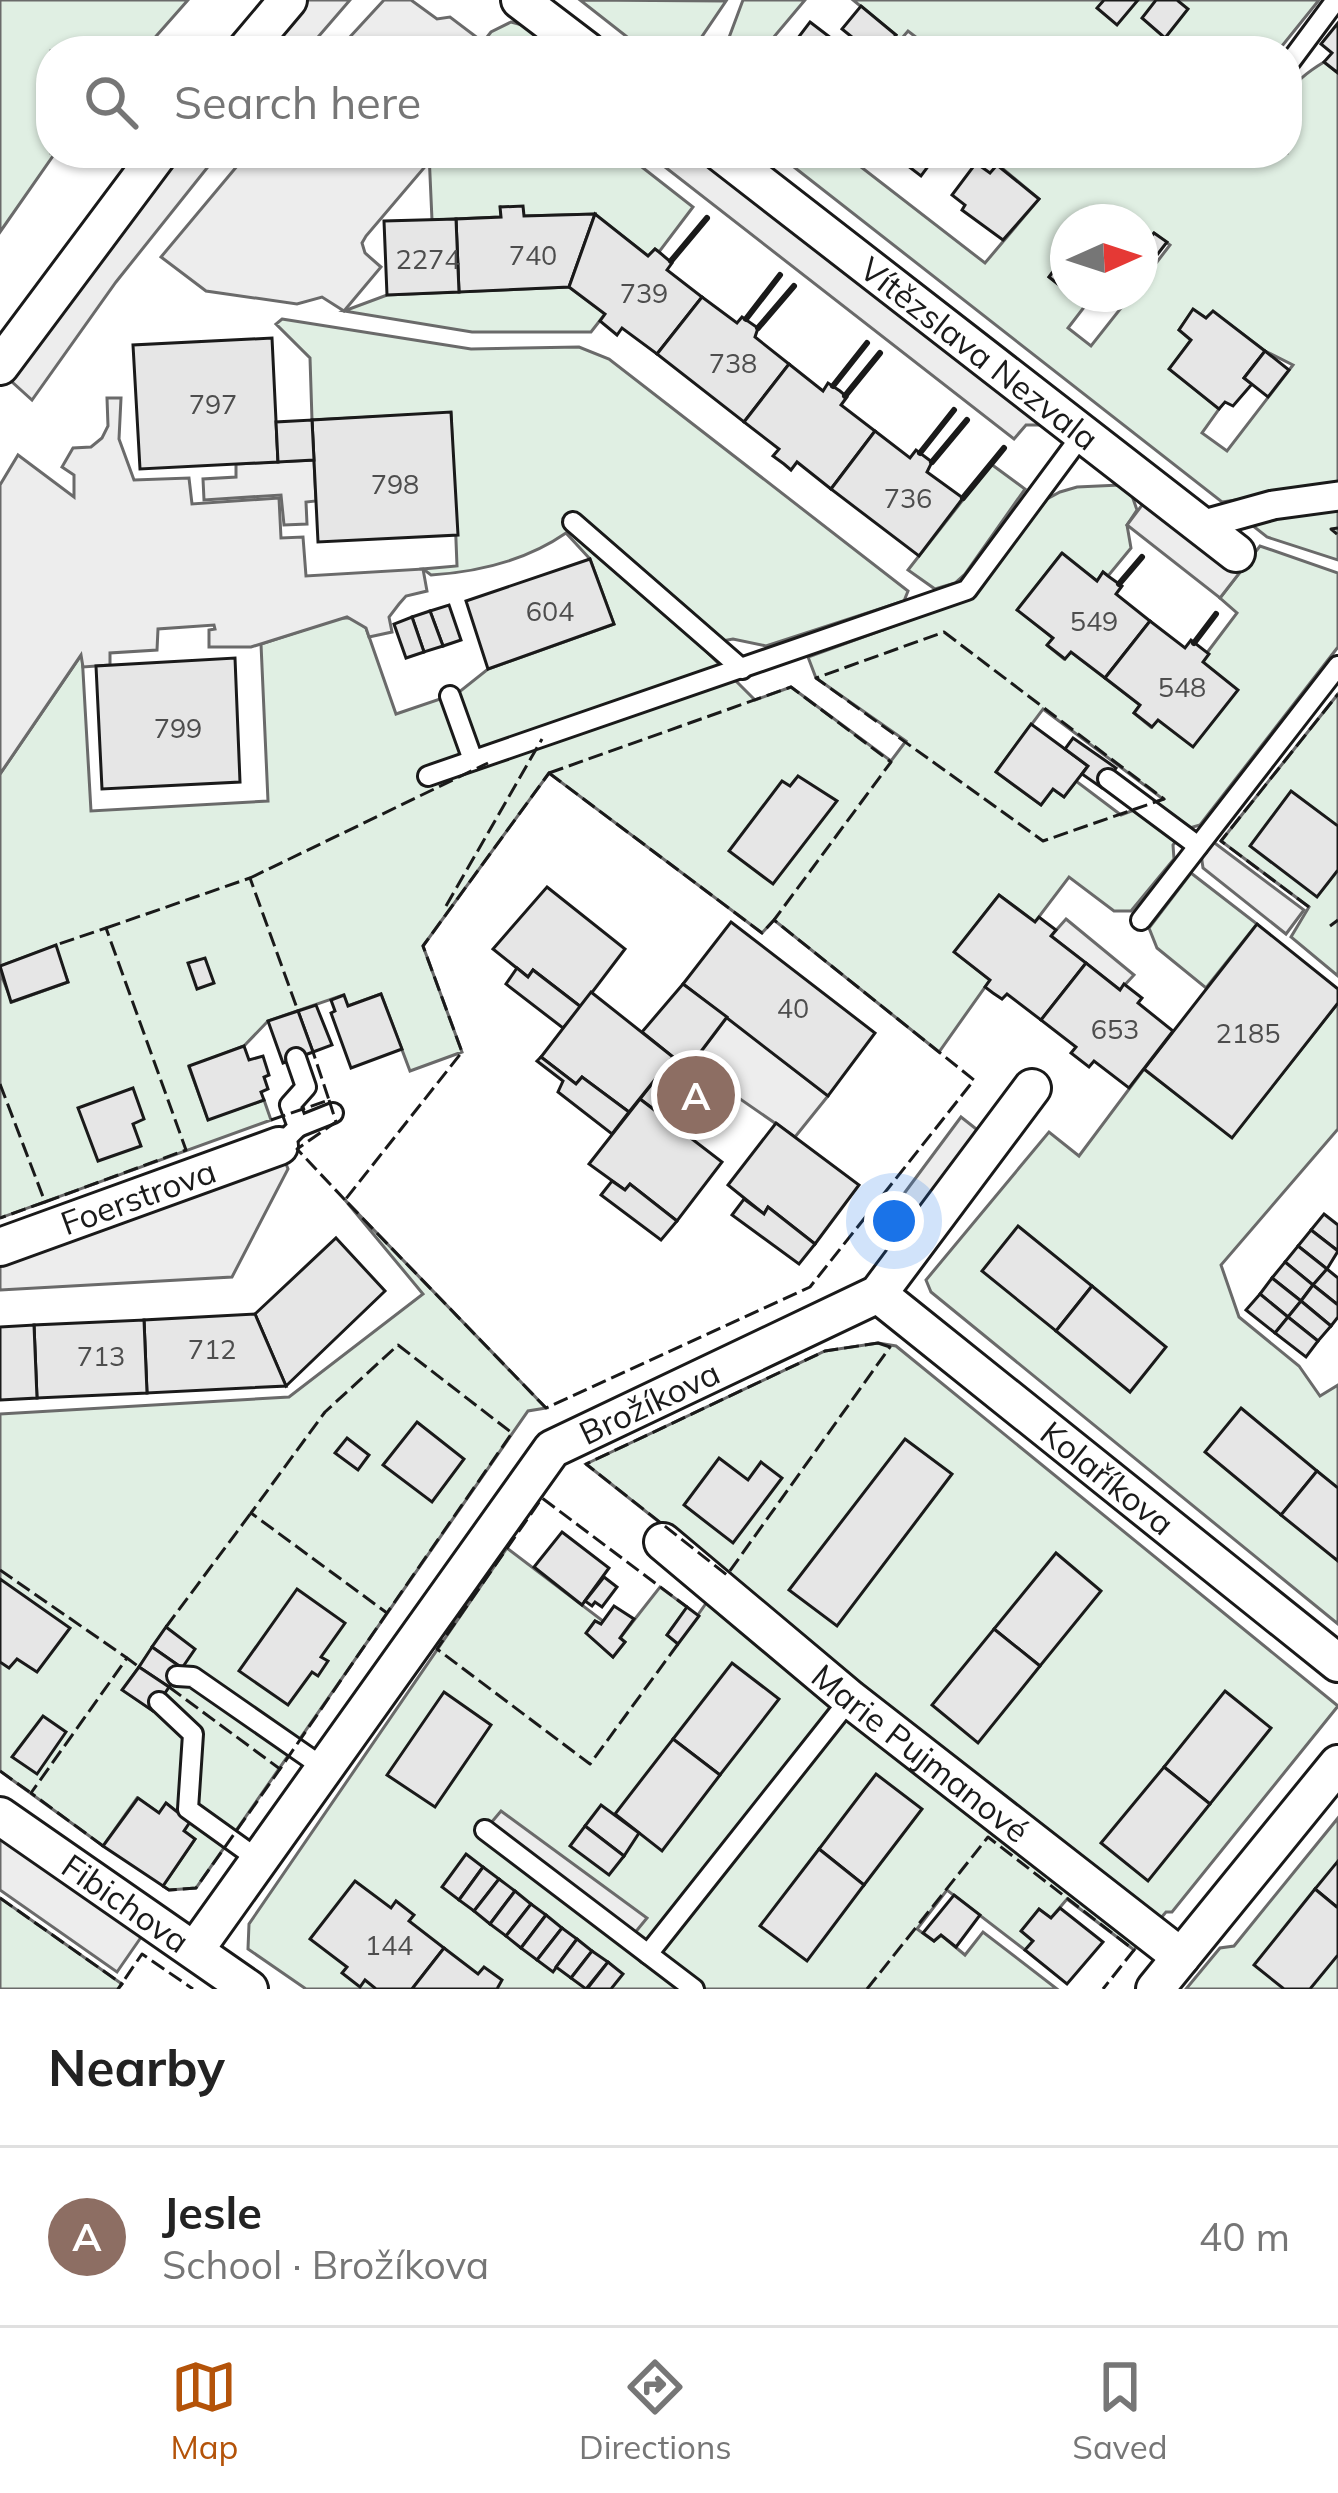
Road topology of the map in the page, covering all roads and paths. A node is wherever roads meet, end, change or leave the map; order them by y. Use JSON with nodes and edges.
{"nodes":[{"id":1,"x":288,"y":0,"type":"edge"},
{"id":2,"x":520,"y":0,"type":"edge"},
{"id":3,"x":1336,"y":0,"type":"edge"},
{"id":4,"x":258,"y":36,"type":"edge"},
{"id":5,"x":567,"y":36,"type":"edge"},
{"id":6,"x":1302,"y":46,"type":"edge"},
{"id":7,"x":148,"y":168,"type":"edge"},
{"id":8,"x":741,"y":168,"type":"edge"},
{"id":9,"x":0,"y":366,"type":"edge"},
{"id":10,"x":1084,"y":432,"type":"junction"},
{"id":11,"x":1338,"y":496,"type":"edge"},
{"id":12,"x":574,"y":522,"type":"dead end"},
{"id":13,"x":1201,"y":525,"type":"junction"},
{"id":14,"x":1236,"y":553,"type":"dead end"},
{"id":15,"x":1338,"y":666,"type":"edge"},
{"id":16,"x":742,"y":669,"type":"junction"},
{"id":17,"x":450,"y":696,"type":"dead end"},
{"id":18,"x":473,"y":760,"type":"junction"},
{"id":19,"x":428,"y":776,"type":"dead end"},
{"id":20,"x":1108,"y":779,"type":"dead end"},
{"id":21,"x":1198,"y":846,"type":"junction"},
{"id":22,"x":1141,"y":920,"type":"dead end"},
{"id":23,"x":296,"y":1058,"type":"dead end"},
{"id":24,"x":1032,"y":1088,"type":"dead end"},
{"id":25,"x":333,"y":1113,"type":"dead end"},
{"id":26,"x":289,"y":1136,"type":"junction"},
{"id":27,"x":0,"y":1247,"type":"edge"},
{"id":28,"x":878,"y":1294,"type":"junction"},
{"id":29,"x":663,"y":1542,"type":"dead end"},
{"id":30,"x":1338,"y":1663,"type":"edge"},
{"id":31,"x":185,"y":1672,"type":"dead end"},
{"id":32,"x":850,"y":1699,"type":"junction"},
{"id":33,"x":159,"y":1702,"type":"dead end"},
{"id":34,"x":1338,"y":1764,"type":"edge"},
{"id":35,"x":324,"y":1768,"type":"junction"},
{"id":36,"x":0,"y":1816,"type":"edge"},
{"id":37,"x":485,"y":1830,"type":"dead end"},
{"id":38,"x":259,"y":1860,"type":"junction"},
{"id":39,"x":195,"y":1950,"type":"junction"},
{"id":40,"x":648,"y":1954,"type":"junction"},
{"id":41,"x":1181,"y":1957,"type":"junction"},
{"id":42,"x":249,"y":1989,"type":"edge"},
{"id":43,"x":694,"y":1989,"type":"edge"},
{"id":44,"x":1155,"y":1989,"type":"edge"}],
"edges":[{"from":1,"to":4,"type":"street"},
{"from":2,"to":5,"type":"street"},
{"from":3,"to":6,"type":"lane"},
{"from":7,"to":9,"type":"street"},
{"from":8,"to":10,"type":"street","name":"Vítězslava Nezvala"},
{"from":10,"to":13,"type":"street","name":"Vítězslava Nezvala"},
{"from":10,"to":16,"type":"lane"},
{"from":11,"to":13,"type":"street"},
{"from":12,"to":16,"type":"lane"},
{"from":13,"to":14,"type":"street","name":"Vítězslava Nezvala"},
{"from":15,"to":21,"type":"lane"},
{"from":16,"to":18,"type":"lane"},
{"from":17,"to":18,"type":"lane"},
{"from":18,"to":19,"type":"lane"},
{"from":20,"to":21,"type":"lane"},
{"from":21,"to":22,"type":"lane"},
{"from":23,"to":26,"type":"lane"},
{"from":24,"to":28,"type":"street","name":"Brožíkova"},
{"from":25,"to":26,"type":"lane"},
{"from":26,"to":27,"type":"street","name":"Foerstrova"},
{"from":28,"to":30,"type":"street","name":"Kolaříkova"},
{"from":28,"to":35,"type":"street","name":"Brožíkova"},
{"from":29,"to":32,"type":"street","name":"Marie Pujmanové"},
{"from":31,"to":35,"type":"lane"},
{"from":32,"to":40,"type":"lane"},
{"from":32,"to":41,"type":"street","name":"Marie Pujmanové"},
{"from":33,"to":38,"type":"lane"},
{"from":34,"to":41,"type":"street"},
{"from":35,"to":38,"type":"street","name":"Brožíkova"},
{"from":36,"to":39,"type":"street","name":"Fibichova"},
{"from":37,"to":40,"type":"lane"},
{"from":38,"to":39,"type":"street","name":"Brožíkova"},
{"from":39,"to":42,"type":"street","name":"Fibichova"},
{"from":40,"to":43,"type":"lane"},
{"from":41,"to":44,"type":"street"}]}
